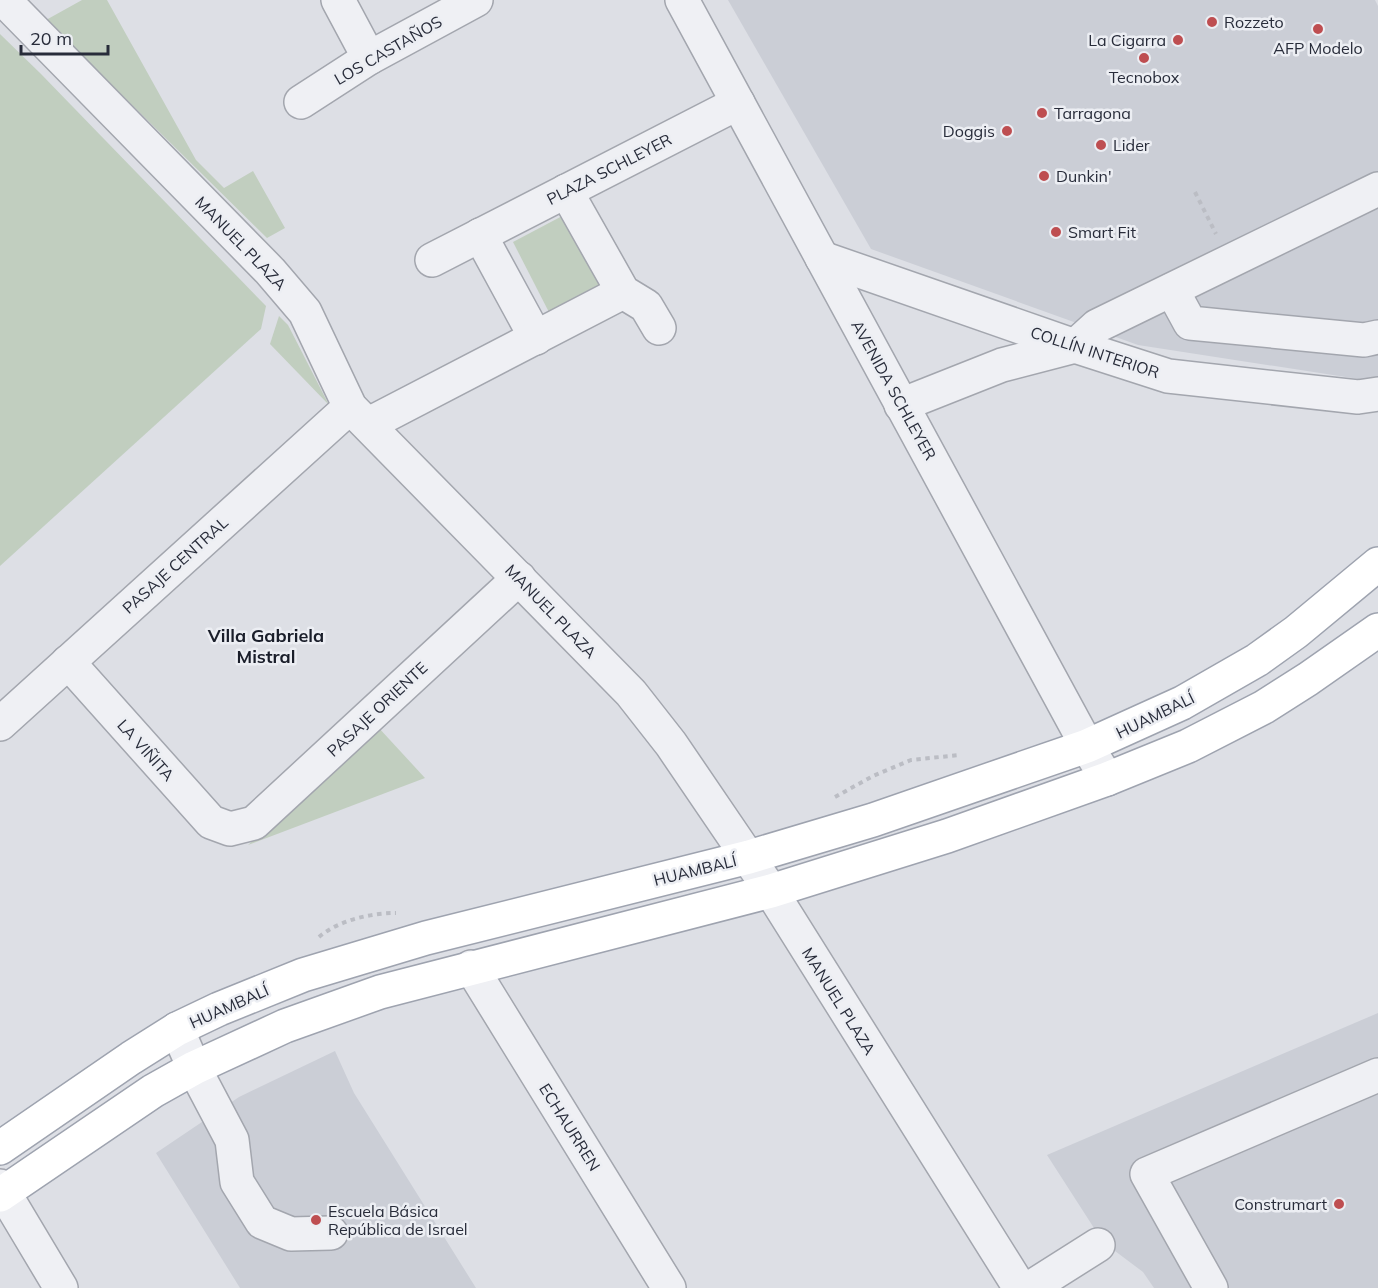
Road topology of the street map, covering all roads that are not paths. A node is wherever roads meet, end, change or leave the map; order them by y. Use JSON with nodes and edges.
{"nodes":[{"id":1,"x":4,"y":0,"type":"edge"},
{"id":2,"x":338,"y":0,"type":"edge"},
{"id":3,"x":476,"y":0,"type":"edge"},
{"id":4,"x":681,"y":0,"type":"edge"},
{"id":5,"x":369,"y":58,"type":"junction"},
{"id":6,"x":301,"y":102,"type":"dead end"},
{"id":7,"x":738,"y":103,"type":"junction"},
{"id":8,"x":1378,"y":189,"type":"edge"},
{"id":9,"x":566,"y":190,"type":"junction"},
{"id":10,"x":480,"y":235,"type":"junction"},
{"id":11,"x":822,"y":258,"type":"junction"},
{"id":12,"x":432,"y":260,"type":"dead end"},
{"id":13,"x":1172,"y":290,"type":"junction"},
{"id":14,"x":623,"y":292,"type":"junction"},
{"id":15,"x":659,"y":328,"type":"dead end"},
{"id":16,"x":1378,"y":337,"type":"edge"},
{"id":17,"x":536,"y":338,"type":"junction"},
{"id":18,"x":1076,"y":346,"type":"junction"},
{"id":19,"x":1378,"y":394,"type":"edge"},
{"id":20,"x":901,"y":405,"type":"junction"},
{"id":21,"x":359,"y":415,"type":"junction"},
{"id":22,"x":1376,"y":569,"type":"edge"},
{"id":23,"x":519,"y":579,"type":"junction"},
{"id":24,"x":1378,"y":630,"type":"edge"},
{"id":25,"x":68,"y":663,"type":"junction"},
{"id":26,"x":0,"y":724,"type":"edge"},
{"id":27,"x":1087,"y":746,"type":"junction"},
{"id":28,"x":1107,"y":779,"type":"junction"},
{"id":29,"x":230,"y":830,"type":"joint"},
{"id":30,"x":748,"y":857,"type":"junction"},
{"id":31,"x":771,"y":891,"type":"junction"},
{"id":32,"x":471,"y":967,"type":"junction"},
{"id":33,"x":177,"y":1029,"type":"junction"},
{"id":34,"x":194,"y":1068,"type":"junction"},
{"id":35,"x":1378,"y":1075,"type":"edge"},
{"id":36,"x":0,"y":1148,"type":"edge"},
{"id":37,"x":1,"y":1191,"type":"edge"},
{"id":38,"x":332,"y":1233,"type":"dead end"},
{"id":39,"x":1098,"y":1245,"type":"dead end"},
{"id":40,"x":61,"y":1288,"type":"edge"},
{"id":41,"x":669,"y":1288,"type":"edge"},
{"id":42,"x":1020,"y":1288,"type":"edge"},
{"id":43,"x":1030,"y":1288,"type":"edge"},
{"id":44,"x":1211,"y":1288,"type":"edge"}],
"edges":[{"from":1,"to":21,"type":"street","name":"MANUEL PLAZA"},
{"from":2,"to":5,"type":"street"},
{"from":3,"to":5,"type":"street","name":"LOS CASTAÑOS"},
{"from":4,"to":7,"type":"street","name":"AVENIDA SCHLEYER"},
{"from":5,"to":6,"type":"street","name":"LOS CASTAÑOS"},
{"from":7,"to":9,"type":"street","name":"PLAZA SCHLEYER"},
{"from":7,"to":11,"type":"street","name":"AVENIDA SCHLEYER"},
{"from":8,"to":13,"type":"street"},
{"from":9,"to":10,"type":"street","name":"PLAZA SCHLEYER"},
{"from":9,"to":14,"type":"street"},
{"from":10,"to":12,"type":"street","name":"PLAZA SCHLEYER"},
{"from":10,"to":17,"type":"street"},
{"from":11,"to":18,"type":"street","name":"COLLÍN INTERIOR"},
{"from":11,"to":20,"type":"street","name":"AVENIDA SCHLEYER"},
{"from":13,"to":16,"type":"street"},
{"from":13,"to":18,"type":"street"},
{"from":14,"to":15,"type":"street"},
{"from":14,"to":17,"type":"street","name":"PASAJE CENTRAL"},
{"from":17,"to":21,"type":"street","name":"PASAJE CENTRAL"},
{"from":18,"to":19,"type":"street","name":"COLLÍN INTERIOR"},
{"from":18,"to":20,"type":"street"},
{"from":20,"to":27,"type":"street","name":"AVENIDA SCHLEYER"},
{"from":21,"to":23,"type":"street","name":"MANUEL PLAZA"},
{"from":21,"to":25,"type":"street","name":"PASAJE CENTRAL"},
{"from":22,"to":27,"type":"main road","name":"HUAMBALÍ"},
{"from":23,"to":29,"type":"street","name":"PASAJE ORIENTE"},
{"from":23,"to":30,"type":"street","name":"MANUEL PLAZA"},
{"from":24,"to":28,"type":"main road"},
{"from":25,"to":26,"type":"street","name":"PASAJE CENTRAL"},
{"from":25,"to":29,"type":"street","name":"LA VIÑITA"},
{"from":27,"to":28,"type":"street","name":"AVENIDA SCHLEYER"},
{"from":27,"to":30,"type":"main road","name":"HUAMBALÍ"},
{"from":28,"to":31,"type":"main road"},
{"from":30,"to":31,"type":"street","name":"MANUEL PLAZA"},
{"from":30,"to":33,"type":"main road","name":"HUAMBALÍ"},
{"from":31,"to":32,"type":"main road"},
{"from":31,"to":42,"type":"street","name":"MANUEL PLAZA"},
{"from":32,"to":34,"type":"main road"},
{"from":32,"to":41,"type":"street","name":"ECHAURREN"},
{"from":33,"to":34,"type":"street"},
{"from":33,"to":36,"type":"main road","name":"HUAMBALÍ"},
{"from":34,"to":37,"type":"main road"},
{"from":34,"to":38,"type":"street"},
{"from":35,"to":44,"type":"street"},
{"from":37,"to":40,"type":"street"},
{"from":39,"to":43,"type":"street"}]}
